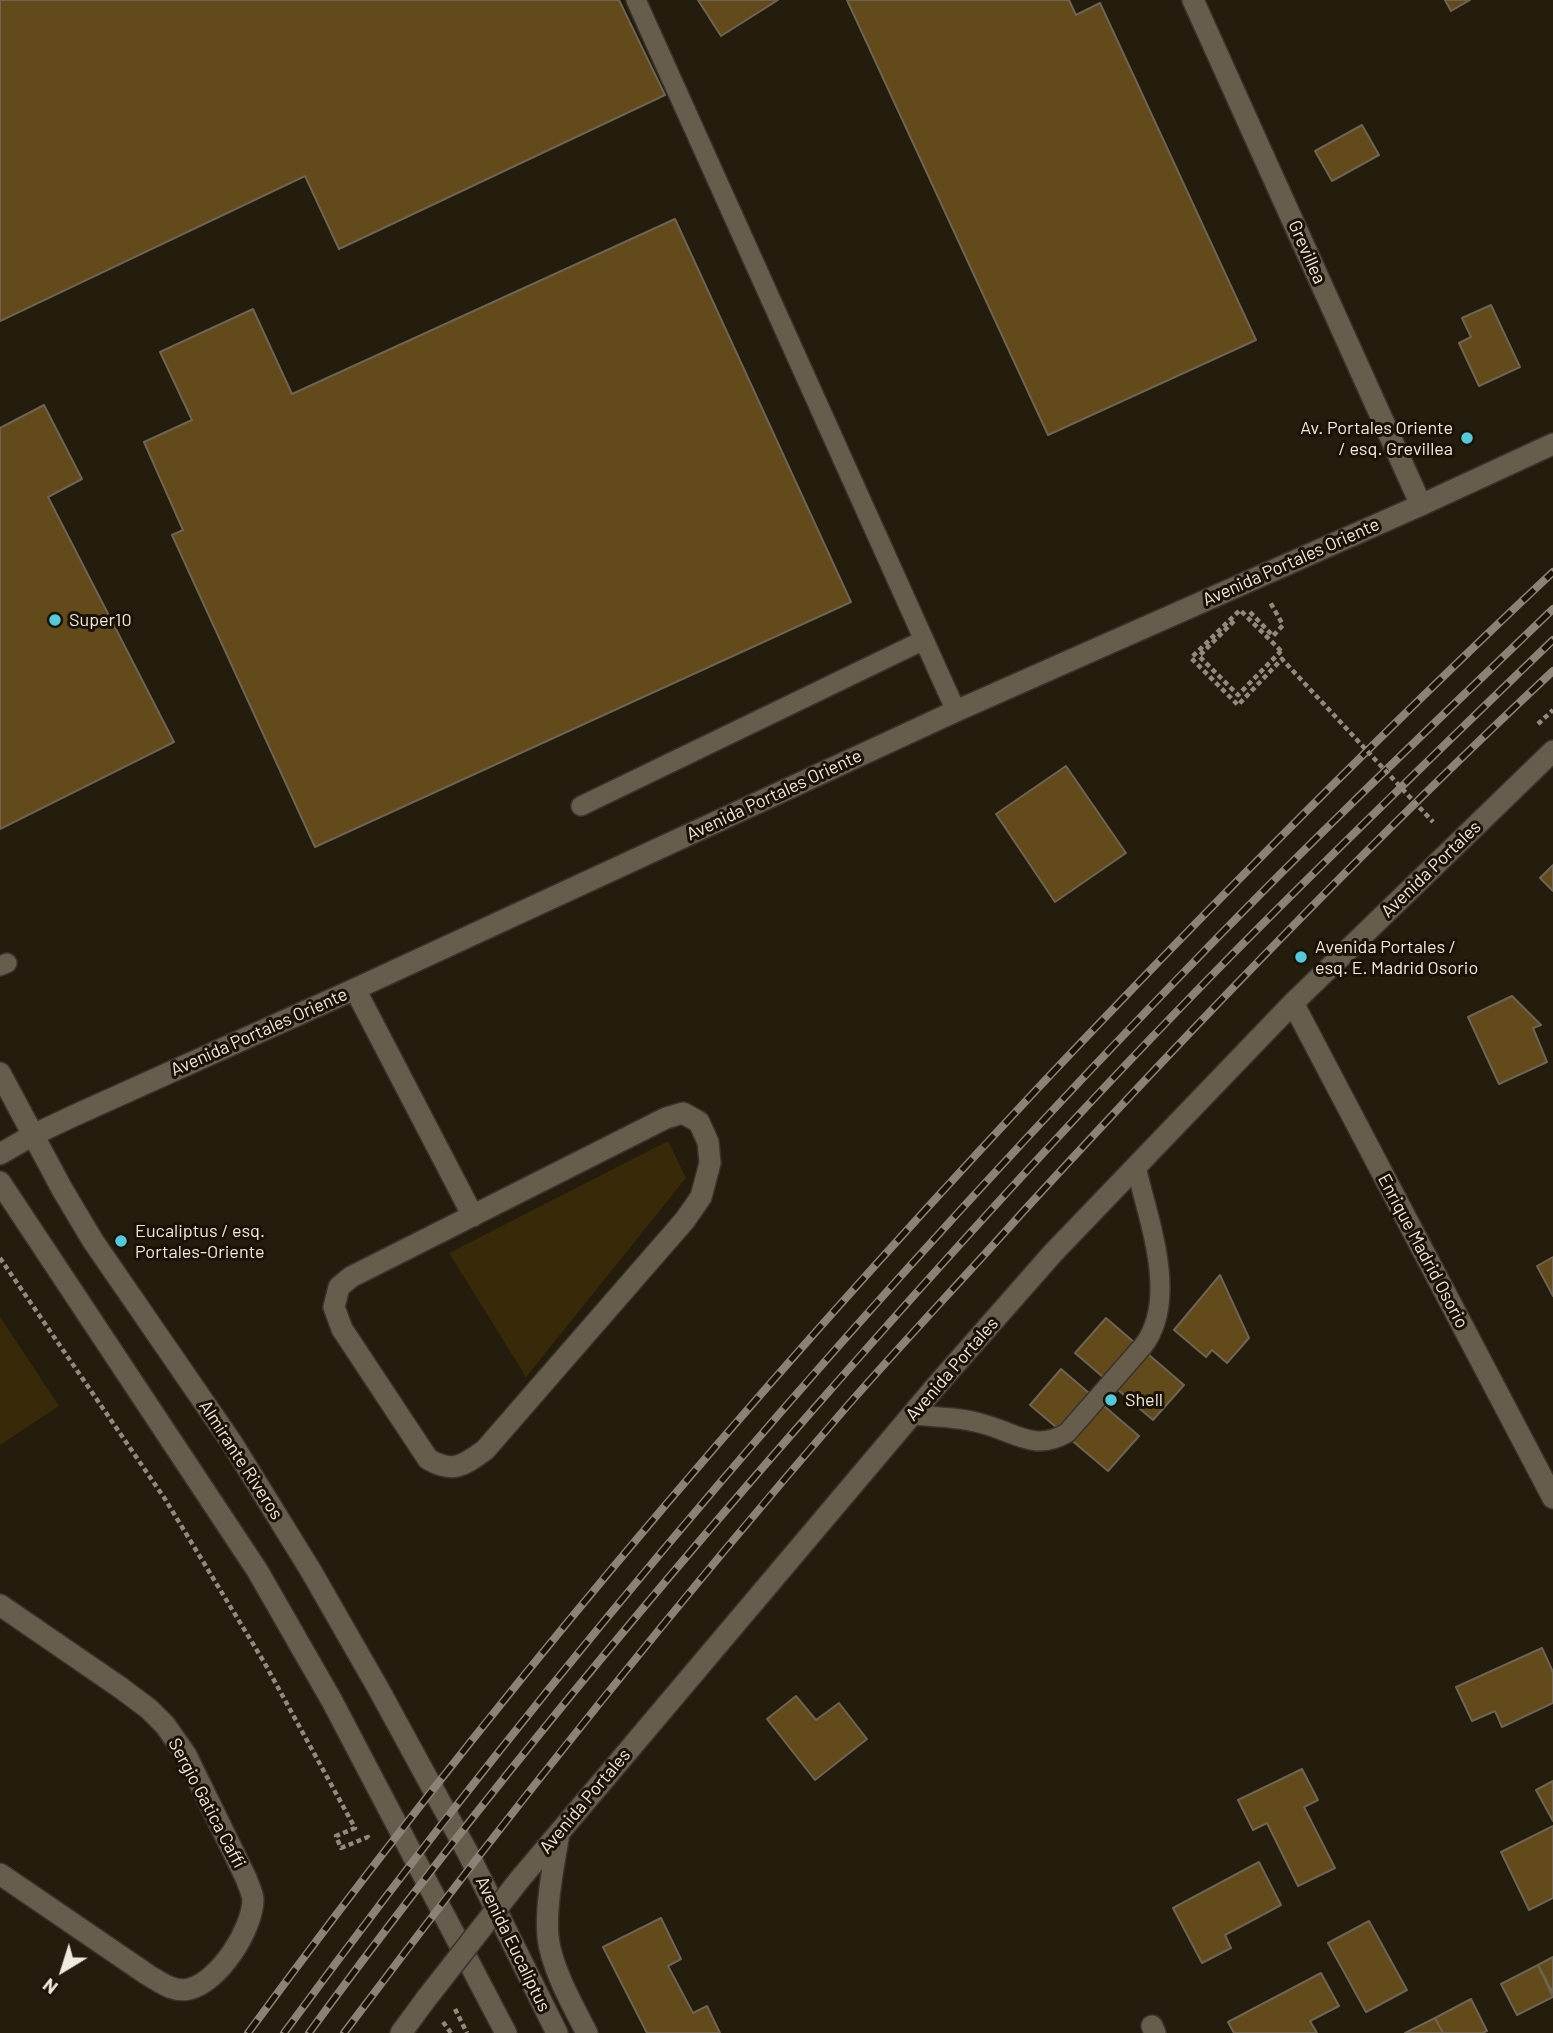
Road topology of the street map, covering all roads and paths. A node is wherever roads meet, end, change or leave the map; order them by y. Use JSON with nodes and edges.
{"nodes":[{"id":1,"x":636,"y":0,"type":"edge"},
{"id":2,"x":1193,"y":0,"type":"edge"},
{"id":3,"x":1553,"y":444,"type":"edge"},
{"id":4,"x":1421,"y":505,"type":"junction"},
{"id":5,"x":1255,"y":577,"type":"junction"},
{"id":6,"x":925,"y":640,"type":"junction"},
{"id":7,"x":956,"y":711,"type":"junction"},
{"id":8,"x":1553,"y":751,"type":"edge"},
{"id":9,"x":581,"y":806,"type":"dead end"},
{"id":10,"x":1433,"y":822,"type":"dead end"},
{"id":11,"x":355,"y":989,"type":"junction"},
{"id":12,"x":1293,"y":1003,"type":"junction"},
{"id":13,"x":0,"y":1073,"type":"edge"},
{"id":14,"x":33,"y":1135,"type":"junction"},
{"id":15,"x":0,"y":1154,"type":"edge"},
{"id":16,"x":1136,"y":1166,"type":"junction"},
{"id":17,"x":0,"y":1182,"type":"edge"},
{"id":18,"x":473,"y":1216,"type":"junction"},
{"id":19,"x":0,"y":1258,"type":"edge"},
{"id":20,"x":912,"y":1415,"type":"junction"},
{"id":21,"x":1553,"y":1498,"type":"edge"},
{"id":22,"x":0,"y":1605,"type":"edge"},
{"id":23,"x":559,"y":1832,"type":"junction"},
{"id":24,"x":375,"y":1848,"type":"dead end"},
{"id":25,"x":469,"y":1855,"type":"joint"},
{"id":26,"x":0,"y":1874,"type":"edge"},
{"id":27,"x":454,"y":2007,"type":"dead end"},
{"id":28,"x":401,"y":2033,"type":"edge"},
{"id":29,"x":467,"y":2033,"type":"edge"},
{"id":30,"x":506,"y":2033,"type":"edge"},
{"id":31,"x":557,"y":2033,"type":"edge"},
{"id":32,"x":587,"y":2033,"type":"edge"}],
"edges":[{"from":1,"to":6,"type":"lane"},
{"from":2,"to":4,"type":"street","name":"Grevillea"},
{"from":3,"to":4,"type":"street","name":"Avenida Portales Oriente"},
{"from":4,"to":5,"type":"street","name":"Avenida Portales Oriente"},
{"from":5,"to":7,"type":"street","name":"Avenida Portales Oriente"},
{"from":5,"to":10,"type":"path","bridge":true},
{"from":6,"to":7,"type":"lane"},
{"from":6,"to":9,"type":"lane"},
{"from":7,"to":11,"type":"street","name":"Avenida Portales Oriente"},
{"from":8,"to":12,"type":"street","name":"Avenida Portales"},
{"from":11,"to":14,"type":"street","name":"Avenida Portales Oriente"},
{"from":11,"to":18,"type":"street"},
{"from":12,"to":16,"type":"street","name":"Avenida Portales"},
{"from":12,"to":21,"type":"street","name":"Enrique Madrid Osorio"},
{"from":13,"to":14,"type":"street","name":"Almirante Riveros"},
{"from":14,"to":15,"type":"street","name":"Avenida Portales Oriente"},
{"from":14,"to":25,"type":"street","name":"Almirante Riveros"},
{"from":16,"to":20,"type":"street","name":"Avenida Portales"},
{"from":16,"to":20,"type":"lane"},
{"from":17,"to":30,"type":"street"},
{"from":18,"to":18,"type":"street"},
{"from":19,"to":24,"type":"path"},
{"from":20,"to":23,"type":"street","name":"Avenida Portales"},
{"from":22,"to":26,"type":"street","name":"Sergio Gatica Caffi"},
{"from":23,"to":28,"type":"street","name":"Avenida Portales","bridge":true},
{"from":23,"to":32,"type":"street"},
{"from":25,"to":31,"type":"street","name":"Avenida Eucaliptus"},
{"from":27,"to":29,"type":"path"}]}
